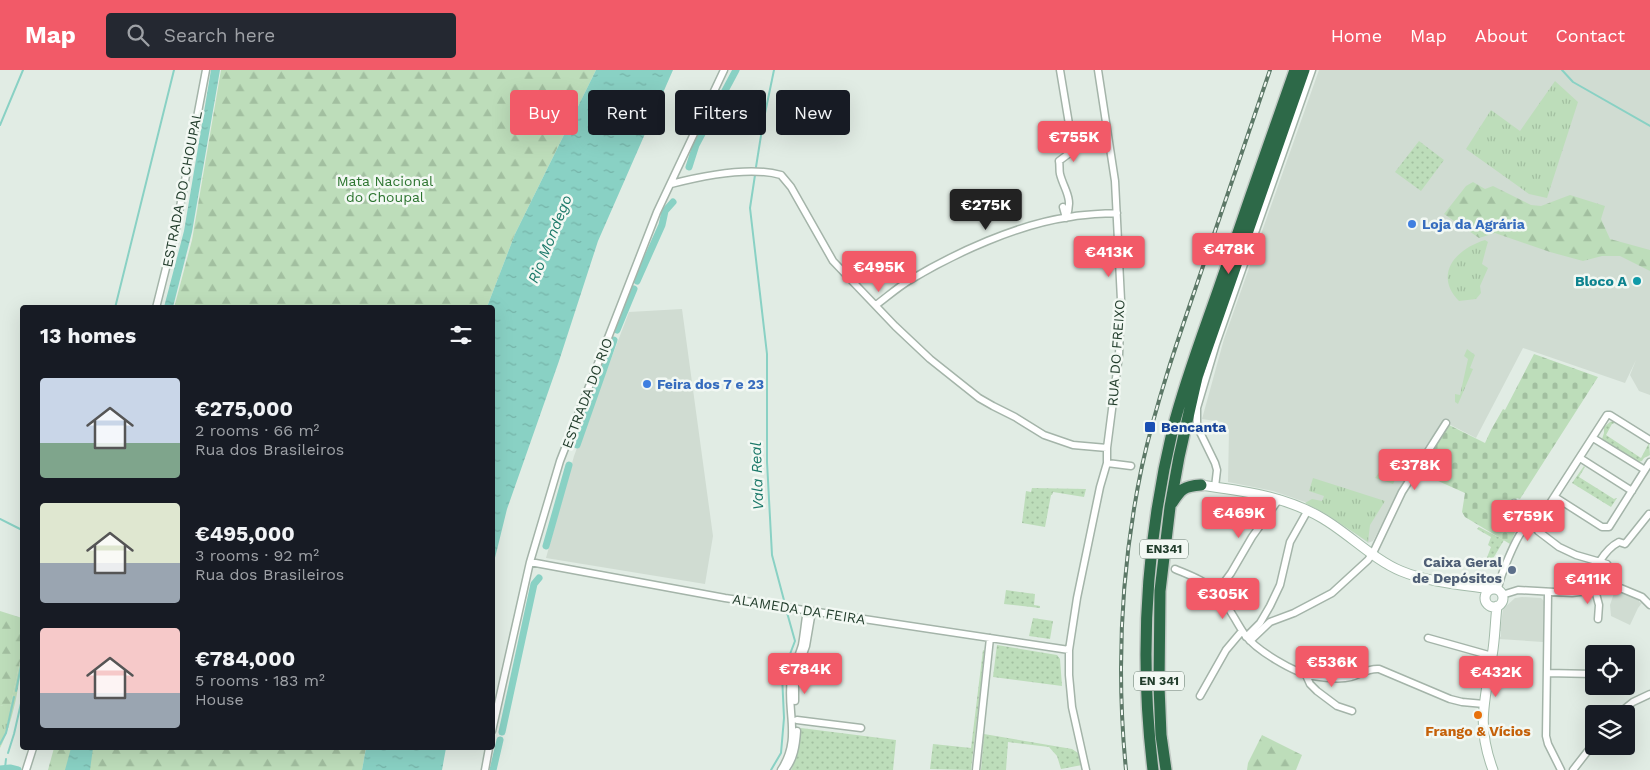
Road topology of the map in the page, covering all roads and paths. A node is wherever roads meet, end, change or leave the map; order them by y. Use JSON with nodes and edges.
{"nodes":[{"id":1,"x":206,"y":70,"type":"edge"},
{"id":2,"x":724,"y":70,"type":"edge"},
{"id":3,"x":1060,"y":70,"type":"edge"},
{"id":4,"x":1098,"y":70,"type":"edge"},
{"id":5,"x":1295,"y":70,"type":"edge"},
{"id":6,"x":1304,"y":70,"type":"edge"},
{"id":7,"x":1312,"y":70,"type":"edge"},
{"id":8,"x":671,"y":184,"type":"junction"},
{"id":9,"x":1063,"y":207,"type":"dead end"},
{"id":10,"x":1116,"y":213,"type":"junction"},
{"id":11,"x":1066,"y":218,"type":"junction"},
{"id":12,"x":157,"y":305,"type":"edge"},
{"id":13,"x":876,"y":305,"type":"junction"},
{"id":14,"x":1446,"y":423,"type":"dead end"},
{"id":15,"x":1593,"y":438,"type":"junction"},
{"id":16,"x":1650,"y":440,"type":"edge"},
{"id":17,"x":1107,"y":448,"type":"junction"},
{"id":18,"x":1179,"y":457,"type":"junction"},
{"id":19,"x":1580,"y":458,"type":"junction"},
{"id":20,"x":1650,"y":462,"type":"edge"},
{"id":21,"x":1107,"y":463,"type":"junction"},
{"id":22,"x":1131,"y":466,"type":"dead end"},
{"id":23,"x":1645,"y":470,"type":"junction"},
{"id":24,"x":1201,"y":485,"type":"junction"},
{"id":25,"x":1216,"y":487,"type":"junction"},
{"id":26,"x":1632,"y":491,"type":"junction"},
{"id":27,"x":1555,"y":497,"type":"junction"},
{"id":28,"x":1279,"y":499,"type":"junction"},
{"id":29,"x":1514,"y":503,"type":"dead end"},
{"id":30,"x":1170,"y":507,"type":"junction"},
{"id":31,"x":1308,"y":510,"type":"junction"},
{"id":32,"x":1649,"y":514,"type":"edge"},
{"id":33,"x":1532,"y":522,"type":"junction"},
{"id":34,"x":1373,"y":553,"type":"junction"},
{"id":35,"x":1600,"y":561,"type":"junction"},
{"id":36,"x":530,"y":562,"type":"junction"},
{"id":37,"x":1175,"y":569,"type":"dead end"},
{"id":38,"x":1464,"y":585,"type":"junction"},
{"id":39,"x":1618,"y":587,"type":"junction"},
{"id":40,"x":1595,"y":590,"type":"junction"},
{"id":41,"x":1160,"y":591,"type":"joint"},
{"id":42,"x":1497,"y":591,"type":"junction"},
{"id":43,"x":1217,"y":592,"type":"junction"},
{"id":44,"x":1548,"y":592,"type":"junction"},
{"id":45,"x":1490,"y":604,"type":"junction"},
{"id":46,"x":1650,"y":605,"type":"edge"},
{"id":47,"x":810,"y":611,"type":"junction"},
{"id":48,"x":1598,"y":619,"type":"dead end"},
{"id":49,"x":1246,"y":636,"type":"junction"},
{"id":50,"x":990,"y":638,"type":"junction"},
{"id":51,"x":1428,"y":638,"type":"dead end"},
{"id":52,"x":1069,"y":650,"type":"junction"},
{"id":53,"x":1492,"y":656,"type":"junction"},
{"id":54,"x":1305,"y":673,"type":"junction"},
{"id":55,"x":1547,"y":673,"type":"junction"},
{"id":56,"x":1585,"y":674,"type":"edge"},
{"id":57,"x":1650,"y":694,"type":"edge"},
{"id":58,"x":1200,"y":696,"type":"dead end"},
{"id":59,"x":1484,"y":704,"type":"junction"},
{"id":60,"x":1629,"y":705,"type":"edge"},
{"id":61,"x":1352,"y":711,"type":"dead end"},
{"id":62,"x":495,"y":719,"type":"edge"},
{"id":63,"x":796,"y":720,"type":"junction"},
{"id":64,"x":861,"y":728,"type":"dead end"},
{"id":65,"x":32,"y":750,"type":"edge"},
{"id":66,"x":490,"y":750,"type":"edge"},
{"id":67,"x":1585,"y":754,"type":"edge"},
{"id":68,"x":26,"y":770,"type":"edge"},
{"id":69,"x":485,"y":770,"type":"edge"},
{"id":70,"x":781,"y":770,"type":"edge"},
{"id":71,"x":786,"y":770,"type":"edge"},
{"id":72,"x":976,"y":770,"type":"edge"},
{"id":73,"x":1086,"y":770,"type":"edge"},
{"id":74,"x":1154,"y":770,"type":"edge"},
{"id":75,"x":1166,"y":770,"type":"edge"},
{"id":76,"x":1493,"y":770,"type":"edge"},
{"id":77,"x":1561,"y":770,"type":"edge"},
{"id":78,"x":1572,"y":770,"type":"edge"}],
"edges":[{"from":1,"to":12,"type":"street","name":"ESTRADA DO CHOUPAL"},
{"from":2,"to":8,"type":"street","name":"ESTRADA DO RIO"},
{"from":3,"to":11,"type":"street"},
{"from":4,"to":10,"type":"street","name":"RUA DO FREIXO"},
{"from":5,"to":74,"type":"highway","number":"EN 341"},
{"from":6,"to":18,"type":"highway"},
{"from":7,"to":25,"type":"street"},
{"from":8,"to":13,"type":"street"},
{"from":8,"to":36,"type":"street","name":"ESTRADA DO RIO"},
{"from":9,"to":11,"type":"street"},
{"from":10,"to":11,"type":"street"},
{"from":10,"to":17,"type":"street","name":"RUA DO FREIXO"},
{"from":11,"to":13,"type":"street"},
{"from":13,"to":17,"type":"street"},
{"from":14,"to":34,"type":"street"},
{"from":15,"to":16,"type":"street"},
{"from":15,"to":19,"type":"street"},
{"from":15,"to":23,"type":"street"},
{"from":17,"to":21,"type":"street","name":"RUA DO FREIXO"},
{"from":18,"to":24,"type":"highway"},
{"from":18,"to":30,"type":"highway"},
{"from":19,"to":26,"type":"street"},
{"from":19,"to":27,"type":"street"},
{"from":20,"to":23,"type":"street"},
{"from":21,"to":22,"type":"street"},
{"from":21,"to":52,"type":"street","name":"RUA DO FREIXO"},
{"from":23,"to":26,"type":"street"},
{"from":24,"to":25,"type":"street"},
{"from":24,"to":30,"type":"highway"},
{"from":25,"to":28,"type":"street"},
{"from":26,"to":27,"type":"street"},
{"from":27,"to":33,"type":"street"},
{"from":28,"to":31,"type":"street"},
{"from":28,"to":43,"type":"street"},
{"from":29,"to":33,"type":"street"},
{"from":30,"to":41,"type":"highway","number":"EN341"},
{"from":31,"to":34,"type":"street"},
{"from":31,"to":49,"type":"street"},
{"from":32,"to":35,"type":"street"},
{"from":33,"to":35,"type":"street"},
{"from":33,"to":42,"type":"street"},
{"from":34,"to":38,"type":"street"},
{"from":34,"to":49,"type":"street"},
{"from":35,"to":39,"type":"street"},
{"from":36,"to":47,"type":"street","name":"ALAMEDA DA FEIRA"},
{"from":36,"to":62,"type":"street","name":"ESTRADA DO RIO"},
{"from":37,"to":43,"type":"street"},
{"from":38,"to":42,"type":"street"},
{"from":38,"to":45,"type":"street"},
{"from":39,"to":40,"type":"street"},
{"from":39,"to":46,"type":"street"},
{"from":40,"to":44,"type":"street"},
{"from":40,"to":48,"type":"street"},
{"from":41,"to":75,"type":"highway","number":"EN 341"},
{"from":42,"to":44,"type":"street"},
{"from":42,"to":45,"type":"street"},
{"from":42,"to":45,"type":"street"},
{"from":43,"to":49,"type":"street"},
{"from":44,"to":55,"type":"street"},
{"from":45,"to":53,"type":"street"},
{"from":47,"to":50,"type":"street","name":"ALAMEDA DA FEIRA"},
{"from":47,"to":63,"type":"street"},
{"from":47,"to":70,"type":"street"},
{"from":49,"to":54,"type":"street"},
{"from":49,"to":58,"type":"street"},
{"from":50,"to":52,"type":"street","name":"ALAMEDA DA FEIRA"},
{"from":50,"to":72,"type":"street"},
{"from":51,"to":53,"type":"street"},
{"from":52,"to":73,"type":"street","name":"RUA DO FREIXO"},
{"from":53,"to":59,"type":"street"},
{"from":54,"to":59,"type":"street"},
{"from":54,"to":61,"type":"street"},
{"from":55,"to":56,"type":"street"},
{"from":55,"to":77,"type":"street"},
{"from":57,"to":60,"type":"street"},
{"from":59,"to":76,"type":"street"},
{"from":63,"to":64,"type":"street"},
{"from":63,"to":71,"type":"street"},
{"from":65,"to":68,"type":"street"},
{"from":66,"to":69,"type":"street"},
{"from":67,"to":78,"type":"street"}]}
